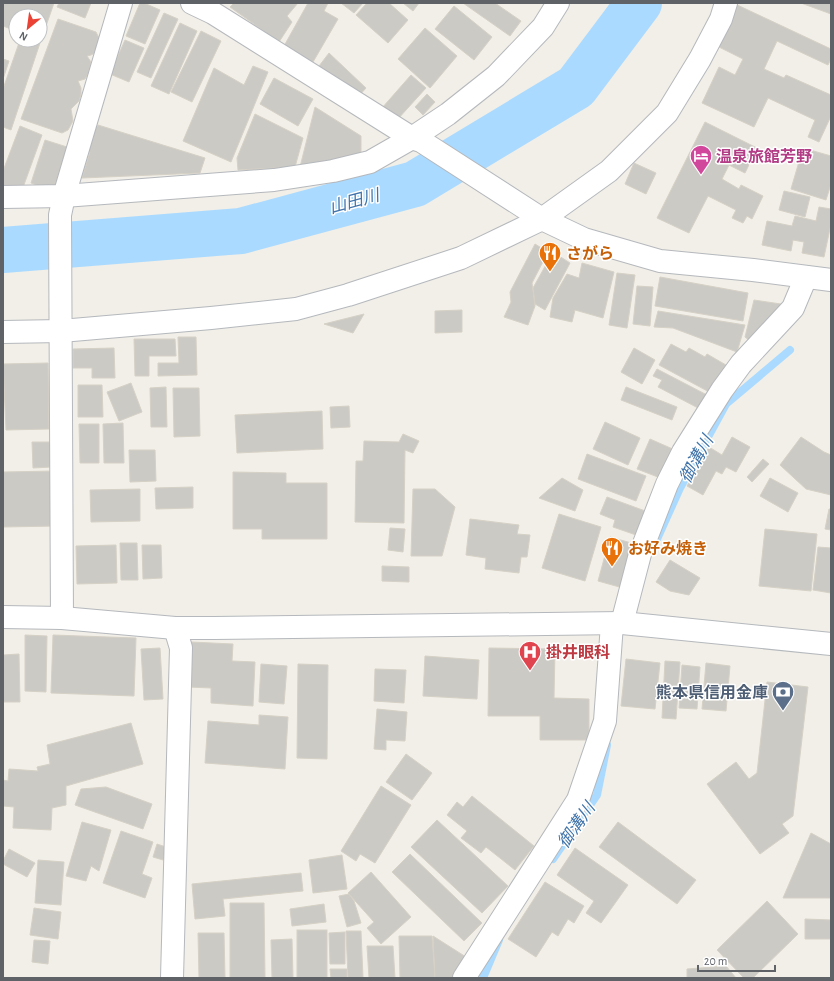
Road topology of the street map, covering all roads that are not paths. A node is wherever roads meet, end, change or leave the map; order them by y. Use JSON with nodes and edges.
{"nodes":[{"id":1,"x":121,"y":3,"type":"edge"},
{"id":2,"x":192,"y":3,"type":"edge"},
{"id":3,"x":558,"y":3,"type":"edge"},
{"id":4,"x":726,"y":3,"type":"edge"},
{"id":5,"x":219,"y":8,"type":"edge"},
{"id":6,"x":417,"y":140,"type":"junction"},
{"id":7,"x":3,"y":197,"type":"edge"},
{"id":8,"x":62,"y":206,"type":"junction"},
{"id":9,"x":534,"y":214,"type":"junction"},
{"id":10,"x":806,"y":277,"type":"junction"},
{"id":11,"x":831,"y":280,"type":"edge"},
{"id":12,"x":61,"y":324,"type":"junction"},
{"id":13,"x":3,"y":332,"type":"edge"},
{"id":14,"x":3,"y":617,"type":"edge"},
{"id":15,"x":62,"y":618,"type":"junction"},
{"id":16,"x":617,"y":624,"type":"junction"},
{"id":17,"x":176,"y":628,"type":"junction"},
{"id":18,"x":831,"y":644,"type":"edge"},
{"id":19,"x":172,"y":978,"type":"edge"},
{"id":20,"x":464,"y":978,"type":"edge"}],
"edges":[{"from":1,"to":8,"type":"street"},
{"from":2,"to":5,"type":"street"},
{"from":3,"to":6,"type":"street"},
{"from":4,"to":9,"type":"street"},
{"from":5,"to":6,"type":"street"},
{"from":6,"to":8,"type":"street"},
{"from":6,"to":9,"type":"street"},
{"from":7,"to":8,"type":"street"},
{"from":8,"to":12,"type":"street"},
{"from":9,"to":10,"type":"street"},
{"from":9,"to":12,"type":"street"},
{"from":10,"to":11,"type":"street"},
{"from":10,"to":16,"type":"street"},
{"from":12,"to":13,"type":"street"},
{"from":12,"to":15,"type":"street"},
{"from":14,"to":15,"type":"street"},
{"from":15,"to":17,"type":"street"},
{"from":16,"to":17,"type":"street"},
{"from":16,"to":18,"type":"street"},
{"from":16,"to":20,"type":"street"},
{"from":17,"to":19,"type":"street"}]}
